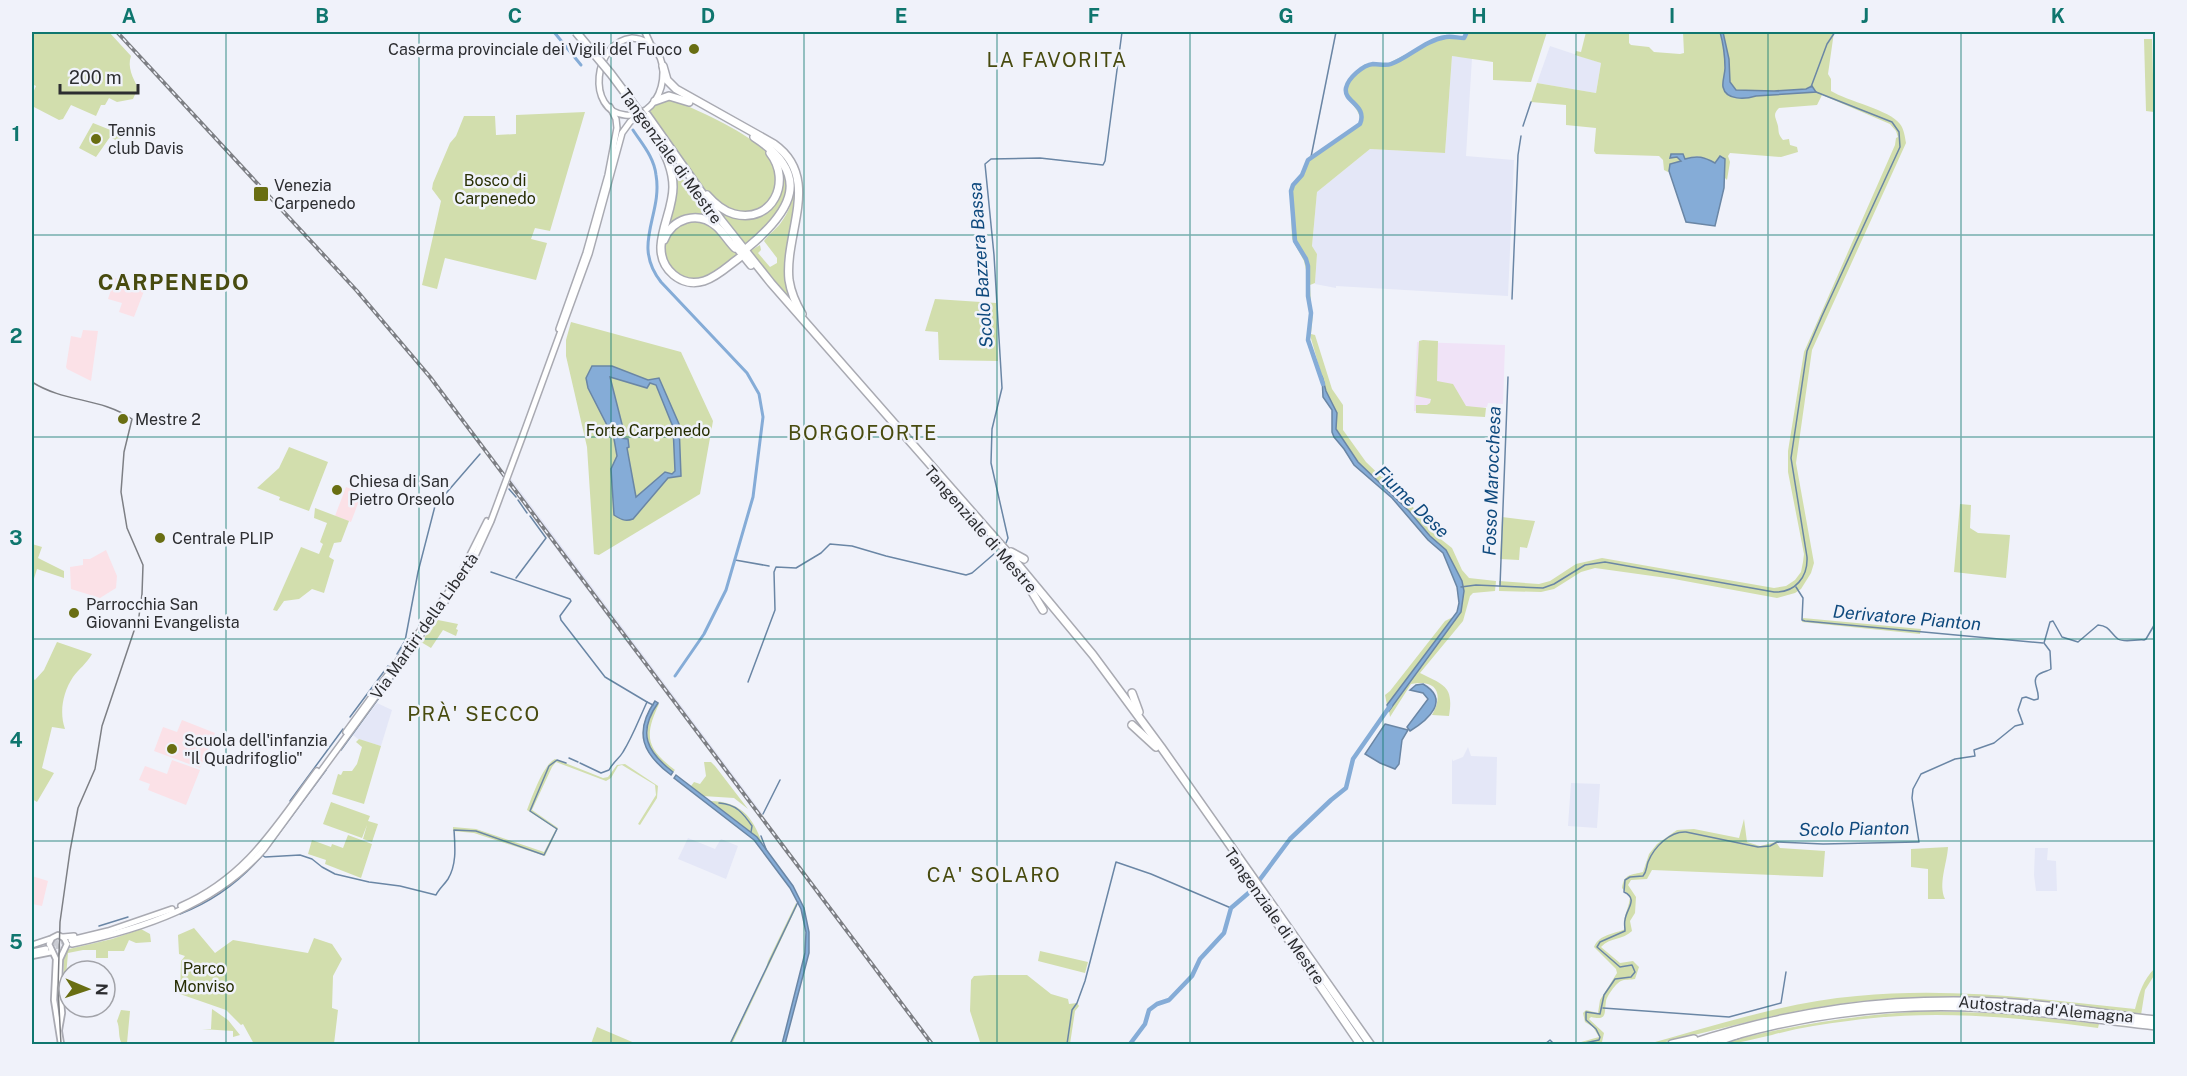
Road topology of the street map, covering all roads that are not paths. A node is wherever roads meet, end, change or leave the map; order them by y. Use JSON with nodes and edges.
{"nodes":[{"id":1,"x":576,"y":32,"type":"edge"},
{"id":2,"x":582,"y":32,"type":"edge"},
{"id":3,"x":636,"y":32,"type":"edge"},
{"id":4,"x":645,"y":32,"type":"edge"},
{"id":5,"x":626,"y":39,"type":"junction"},
{"id":6,"x":651,"y":44,"type":"junction"},
{"id":7,"x":663,"y":66,"type":"junction"},
{"id":8,"x":655,"y":100,"type":"junction"},
{"id":9,"x":610,"y":107,"type":"junction"},
{"id":10,"x":644,"y":115,"type":"junction"},
{"id":11,"x":749,"y":132,"type":"junction"},
{"id":12,"x":657,"y":138,"type":"junction"},
{"id":13,"x":676,"y":158,"type":"junction"},
{"id":14,"x":748,"y":249,"type":"dead end"},
{"id":15,"x":738,"y":255,"type":"junction"},
{"id":16,"x":822,"y":345,"type":"junction"},
{"id":17,"x":521,"y":435,"type":"junction"},
{"id":18,"x":489,"y":520,"type":"junction"},
{"id":19,"x":1002,"y":545,"type":"junction"},
{"id":20,"x":1024,"y":559,"type":"dead end"},
{"id":21,"x":1023,"y":577,"type":"junction"},
{"id":22,"x":1043,"y":610,"type":"dead end"},
{"id":23,"x":1132,"y":693,"type":"dead end"},
{"id":24,"x":1132,"y":725,"type":"dead end"},
{"id":25,"x":1149,"y":730,"type":"junction"},
{"id":26,"x":1156,"y":747,"type":"junction"},
{"id":27,"x":1250,"y":878,"type":"junction"},
{"id":28,"x":1259,"y":891,"type":"junction"},
{"id":29,"x":179,"y":906,"type":"junction"},
{"id":30,"x":1270,"y":910,"type":"junction"},
{"id":31,"x":170,"y":914,"type":"junction"},
{"id":32,"x":63,"y":937,"type":"junction"},
{"id":33,"x":50,"y":939,"type":"junction"},
{"id":34,"x":46,"y":947,"type":"tunnel mouth"},
{"id":35,"x":32,"y":950,"type":"edge"},
{"id":36,"x":64,"y":950,"type":"junction"},
{"id":37,"x":53,"y":952,"type":"junction"},
{"id":38,"x":2156,"y":1020,"type":"edge"},
{"id":39,"x":1755,"y":1025,"type":"junction"},
{"id":40,"x":2156,"y":1026,"type":"edge"},
{"id":41,"x":60,"y":1030,"type":"junction"},
{"id":42,"x":1742,"y":1033,"type":"junction"},
{"id":43,"x":61,"y":1044,"type":"edge"},
{"id":44,"x":1360,"y":1044,"type":"edge"},
{"id":45,"x":1365,"y":1044,"type":"edge"},
{"id":46,"x":1372,"y":1044,"type":"edge"},
{"id":47,"x":1672,"y":1044,"type":"edge"},
{"id":48,"x":1689,"y":1044,"type":"edge"},
{"id":49,"x":1702,"y":1044,"type":"edge"},
{"id":50,"x":1710,"y":1044,"type":"edge"}],
"edges":[{"from":1,"to":10,"type":"highway","name":"Tangenziale di Mestre","bridge":true},
{"from":2,"to":10,"type":"highway","name":"Tangenziale di Mestre","bridge":true},
{"from":3,"to":5,"type":"main road"},
{"from":4,"to":6,"type":"main road"},
{"from":5,"to":6,"type":"main road"},
{"from":5,"to":9,"type":"main road"},
{"from":6,"to":7,"type":"main road"},
{"from":7,"to":8,"type":"main road"},
{"from":7,"to":11,"type":"highway"},
{"from":8,"to":10,"type":"main road"},
{"from":8,"to":11,"type":"highway"},
{"from":9,"to":10,"type":"main road"},
{"from":9,"to":17,"type":"main road","name":"Via Martiri della Libertà"},
{"from":10,"to":12,"type":"highway","name":"Tangenziale di Mestre"},
{"from":10,"to":13,"type":"highway","name":"Tangenziale di Mestre"},
{"from":10,"to":17,"type":"main road","name":"Via Martiri della Libertà"},
{"from":11,"to":13,"type":"highway"},
{"from":11,"to":14,"type":"highway"},
{"from":11,"to":16,"type":"highway"},
{"from":12,"to":15,"type":"highway","name":"Tangenziale di Mestre"},
{"from":12,"to":15,"type":"highway"},
{"from":13,"to":16,"type":"highway","name":"Tangenziale di Mestre"},
{"from":15,"to":15,"type":"highway"},
{"from":15,"to":16,"type":"highway","name":"Tangenziale di Mestre"},
{"from":16,"to":19,"type":"highway","name":"Tangenziale di Mestre"},
{"from":16,"to":21,"type":"highway","name":"Tangenziale di Mestre"},
{"from":17,"to":18,"type":"main road","name":"Via Martiri della Libertà","bridge":true},
{"from":18,"to":29,"type":"main road","name":"Via Martiri della Libertà"},
{"from":18,"to":31,"type":"main road","name":"Via Martiri della Libertà"},
{"from":19,"to":20,"type":"highway"},
{"from":19,"to":25,"type":"highway","name":"Tangenziale di Mestre"},
{"from":21,"to":22,"type":"highway"},
{"from":21,"to":26,"type":"highway","name":"Tangenziale di Mestre"},
{"from":23,"to":25,"type":"highway"},
{"from":24,"to":26,"type":"highway"},
{"from":25,"to":27,"type":"highway","name":"Tangenziale di Mestre"},
{"from":26,"to":27,"type":"highway","name":"Tangenziale di Mestre"},
{"from":27,"to":28,"type":"highway","name":"Tangenziale di Mestre"},
{"from":28,"to":30,"type":"highway","name":"Tangenziale di Mestre"},
{"from":28,"to":46,"type":"highway","name":"Tangenziale di Mestre"},
{"from":29,"to":31,"type":"main road","name":"Via Martiri della Libertà"},
{"from":29,"to":32,"type":"main road"},
{"from":30,"to":44,"type":"highway"},
{"from":30,"to":45,"type":"highway","name":"Tangenziale di Mestre"},
{"from":31,"to":36,"type":"main road"},
{"from":32,"to":33,"type":"main road"},
{"from":32,"to":36,"type":"main road"},
{"from":33,"to":35,"type":"main road"},
{"from":33,"to":37,"type":"main road"},
{"from":34,"to":35,"type":"main road"},
{"from":35,"to":37,"type":"main road"},
{"from":36,"to":37,"type":"main road"},
{"from":36,"to":41,"type":"main road"},
{"from":37,"to":41,"type":"main road"},
{"from":38,"to":39,"type":"highway","name":"Autostrada d'Alemagna"},
{"from":39,"to":47,"type":"highway"},
{"from":39,"to":48,"type":"highway","name":"Autostrada d'Alemagna"},
{"from":40,"to":42,"type":"highway","name":"Autostrada d'Alemagna"},
{"from":41,"to":43,"type":"main road"},
{"from":42,"to":49,"type":"highway","name":"Autostrada d'Alemagna"},
{"from":42,"to":50,"type":"highway"}]}
